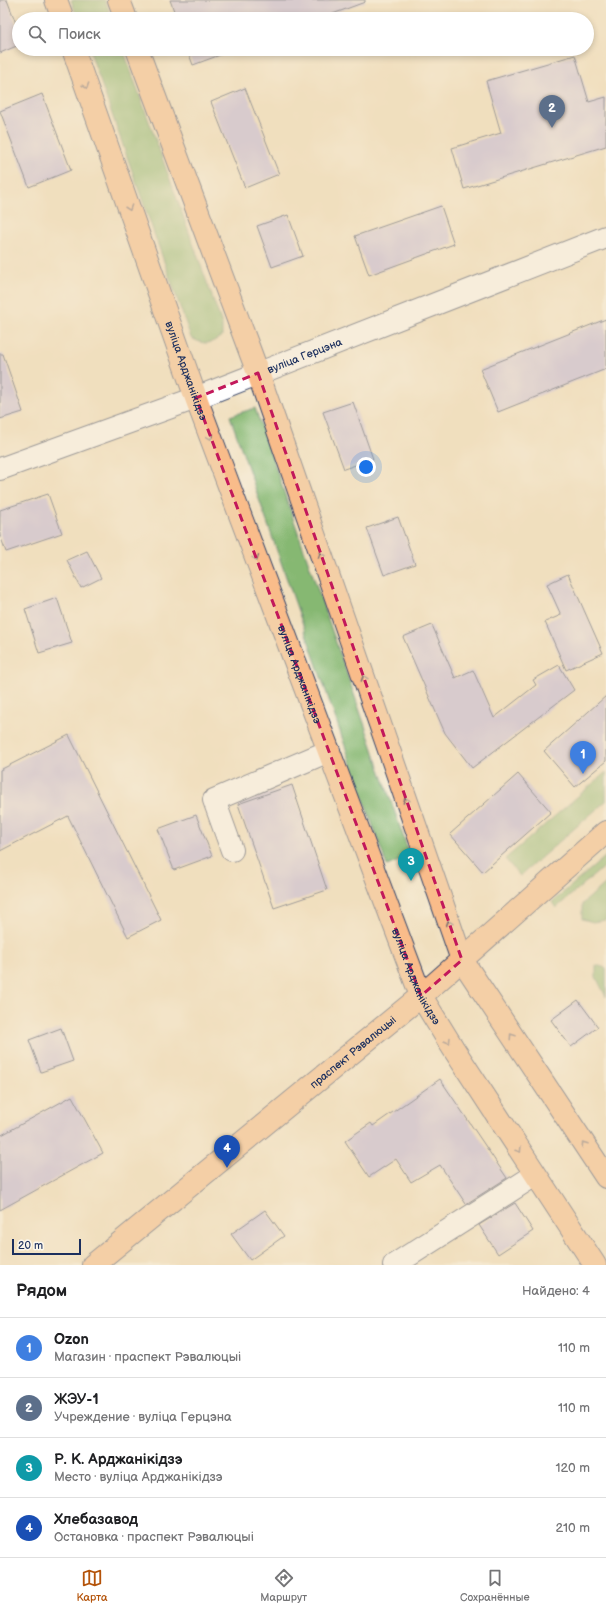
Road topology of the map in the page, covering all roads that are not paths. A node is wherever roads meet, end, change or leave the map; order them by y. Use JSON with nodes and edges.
{"nodes":[{"id":1,"x":56,"y":0,"type":"edge"},
{"id":2,"x":119,"y":0,"type":"edge"},
{"id":3,"x":60,"y":12,"type":"edge"},
{"id":4,"x":123,"y":12,"type":"edge"},
{"id":5,"x":76,"y":56,"type":"edge"},
{"id":6,"x":140,"y":56,"type":"edge"},
{"id":7,"x":606,"y":237,"type":"edge"},
{"id":8,"x":258,"y":373,"type":"junction"},
{"id":9,"x":196,"y":398,"type":"junction"},
{"id":10,"x":0,"y":469,"type":"edge"},
{"id":11,"x":329,"y":751,"type":"junction"},
{"id":12,"x":606,"y":832,"type":"edge"},
{"id":13,"x":232,"y":850,"type":"dead end"},
{"id":14,"x":462,"y":960,"type":"junction"},
{"id":15,"x":421,"y":996,"type":"junction"},
{"id":16,"x":536,"y":1174,"type":"junction"},
{"id":17,"x":606,"y":1177,"type":"edge"},
{"id":18,"x":93,"y":1265,"type":"edge"},
{"id":19,"x":394,"y":1265,"type":"edge"},
{"id":20,"x":595,"y":1265,"type":"edge"}],
"edges":[{"from":1,"to":3,"type":"main road"},
{"from":2,"to":4,"type":"main road"},
{"from":5,"to":9,"type":"main road","name":"вуліца Арджанікідзэ","one_way":true},
{"from":6,"to":8,"type":"main road"},
{"from":7,"to":8,"type":"street","name":"вуліца Герцэна"},
{"from":8,"to":9,"type":"street","name":"вуліца Герцэна"},
{"from":14,"to":8,"type":"main road","one_way":true},
{"from":9,"to":10,"type":"street","name":"вуліца Герцэна"},
{"from":9,"to":11,"type":"main road","name":"вуліца Арджанікідзэ","one_way":true},
{"from":11,"to":13,"type":"street"},
{"from":11,"to":15,"type":"main road","name":"вуліца Арджанікідзэ"},
{"from":12,"to":14,"type":"main road","name":"праспект Рэвалюцыі"},
{"from":14,"to":15,"type":"main road","name":"праспект Рэвалюцыі"},
{"from":17,"to":14,"type":"main road","one_way":true},
{"from":15,"to":16,"type":"main road","name":"вуліца Арджанікідзэ","one_way":true},
{"from":15,"to":18,"type":"main road","name":"праспект Рэвалюцыі"},
{"from":16,"to":19,"type":"street"},
{"from":16,"to":20,"type":"main road","name":"вуліца Арджанікідзэ"}]}
